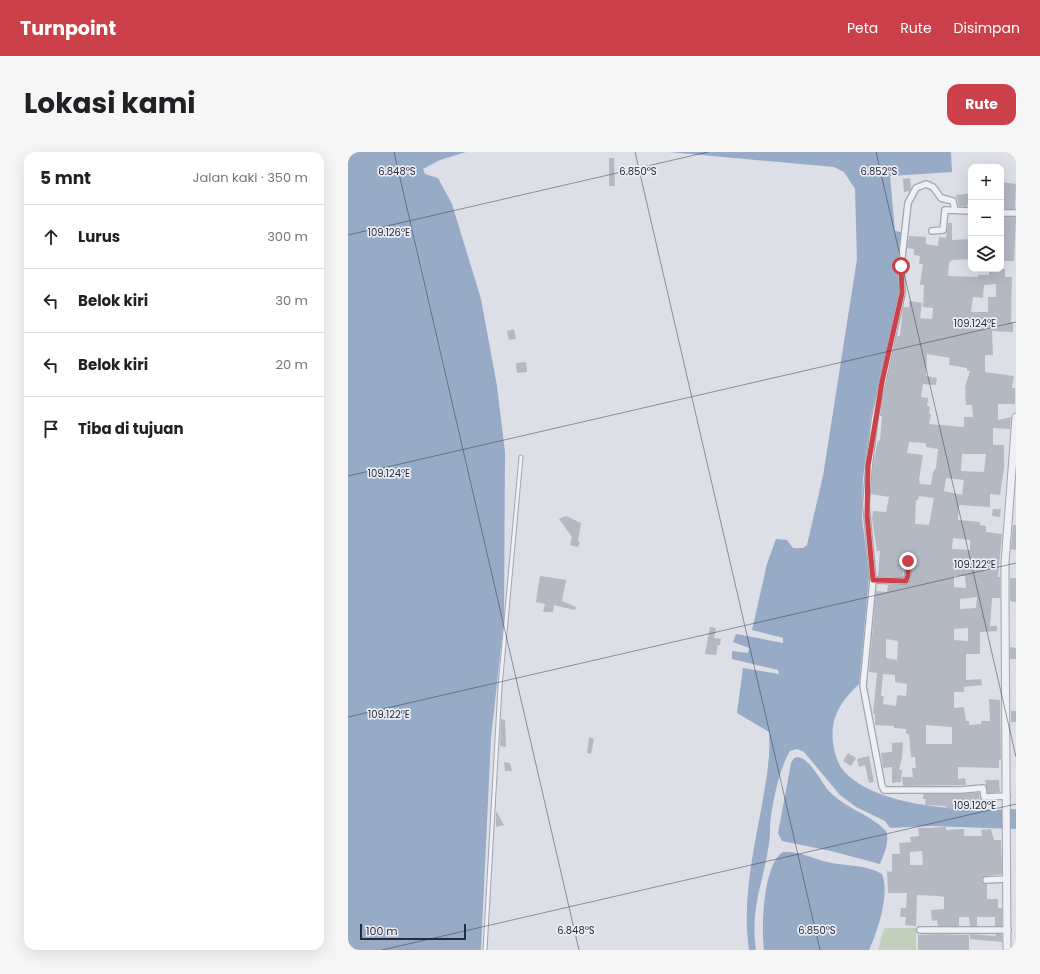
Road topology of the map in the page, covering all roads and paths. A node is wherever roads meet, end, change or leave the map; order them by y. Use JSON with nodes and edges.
{"nodes":[{"id":1,"x":955,"y":210,"type":"junction"},
{"id":2,"x":968,"y":211,"type":"edge"},
{"id":3,"x":1004,"y":213,"type":"edge"},
{"id":4,"x":1016,"y":213,"type":"edge"},
{"id":5,"x":932,"y":231,"type":"dead end"},
{"id":6,"x":1016,"y":417,"type":"edge"},
{"id":7,"x":521,"y":456,"type":"dead end"},
{"id":8,"x":908,"y":561,"type":"dead end"},
{"id":9,"x":873,"y":580,"type":"junction"},
{"id":10,"x":1007,"y":796,"type":"junction"},
{"id":11,"x":1007,"y":879,"type":"junction"},
{"id":12,"x":986,"y":880,"type":"dead end"},
{"id":13,"x":920,"y":930,"type":"dead end"},
{"id":14,"x":1008,"y":930,"type":"junction"},
{"id":15,"x":485,"y":950,"type":"edge"},
{"id":16,"x":1007,"y":950,"type":"edge"}],
"edges":[{"from":1,"to":2,"type":"street"},
{"from":1,"to":5,"type":"street"},
{"from":1,"to":9,"type":"street"},
{"from":3,"to":4,"type":"street"},
{"from":6,"to":10,"type":"street"},
{"from":7,"to":15,"type":"lane"},
{"from":8,"to":9,"type":"street"},
{"from":9,"to":10,"type":"street"},
{"from":10,"to":11,"type":"street"},
{"from":11,"to":12,"type":"street"},
{"from":11,"to":14,"type":"street"},
{"from":13,"to":14,"type":"street"},
{"from":14,"to":16,"type":"street"}]}
